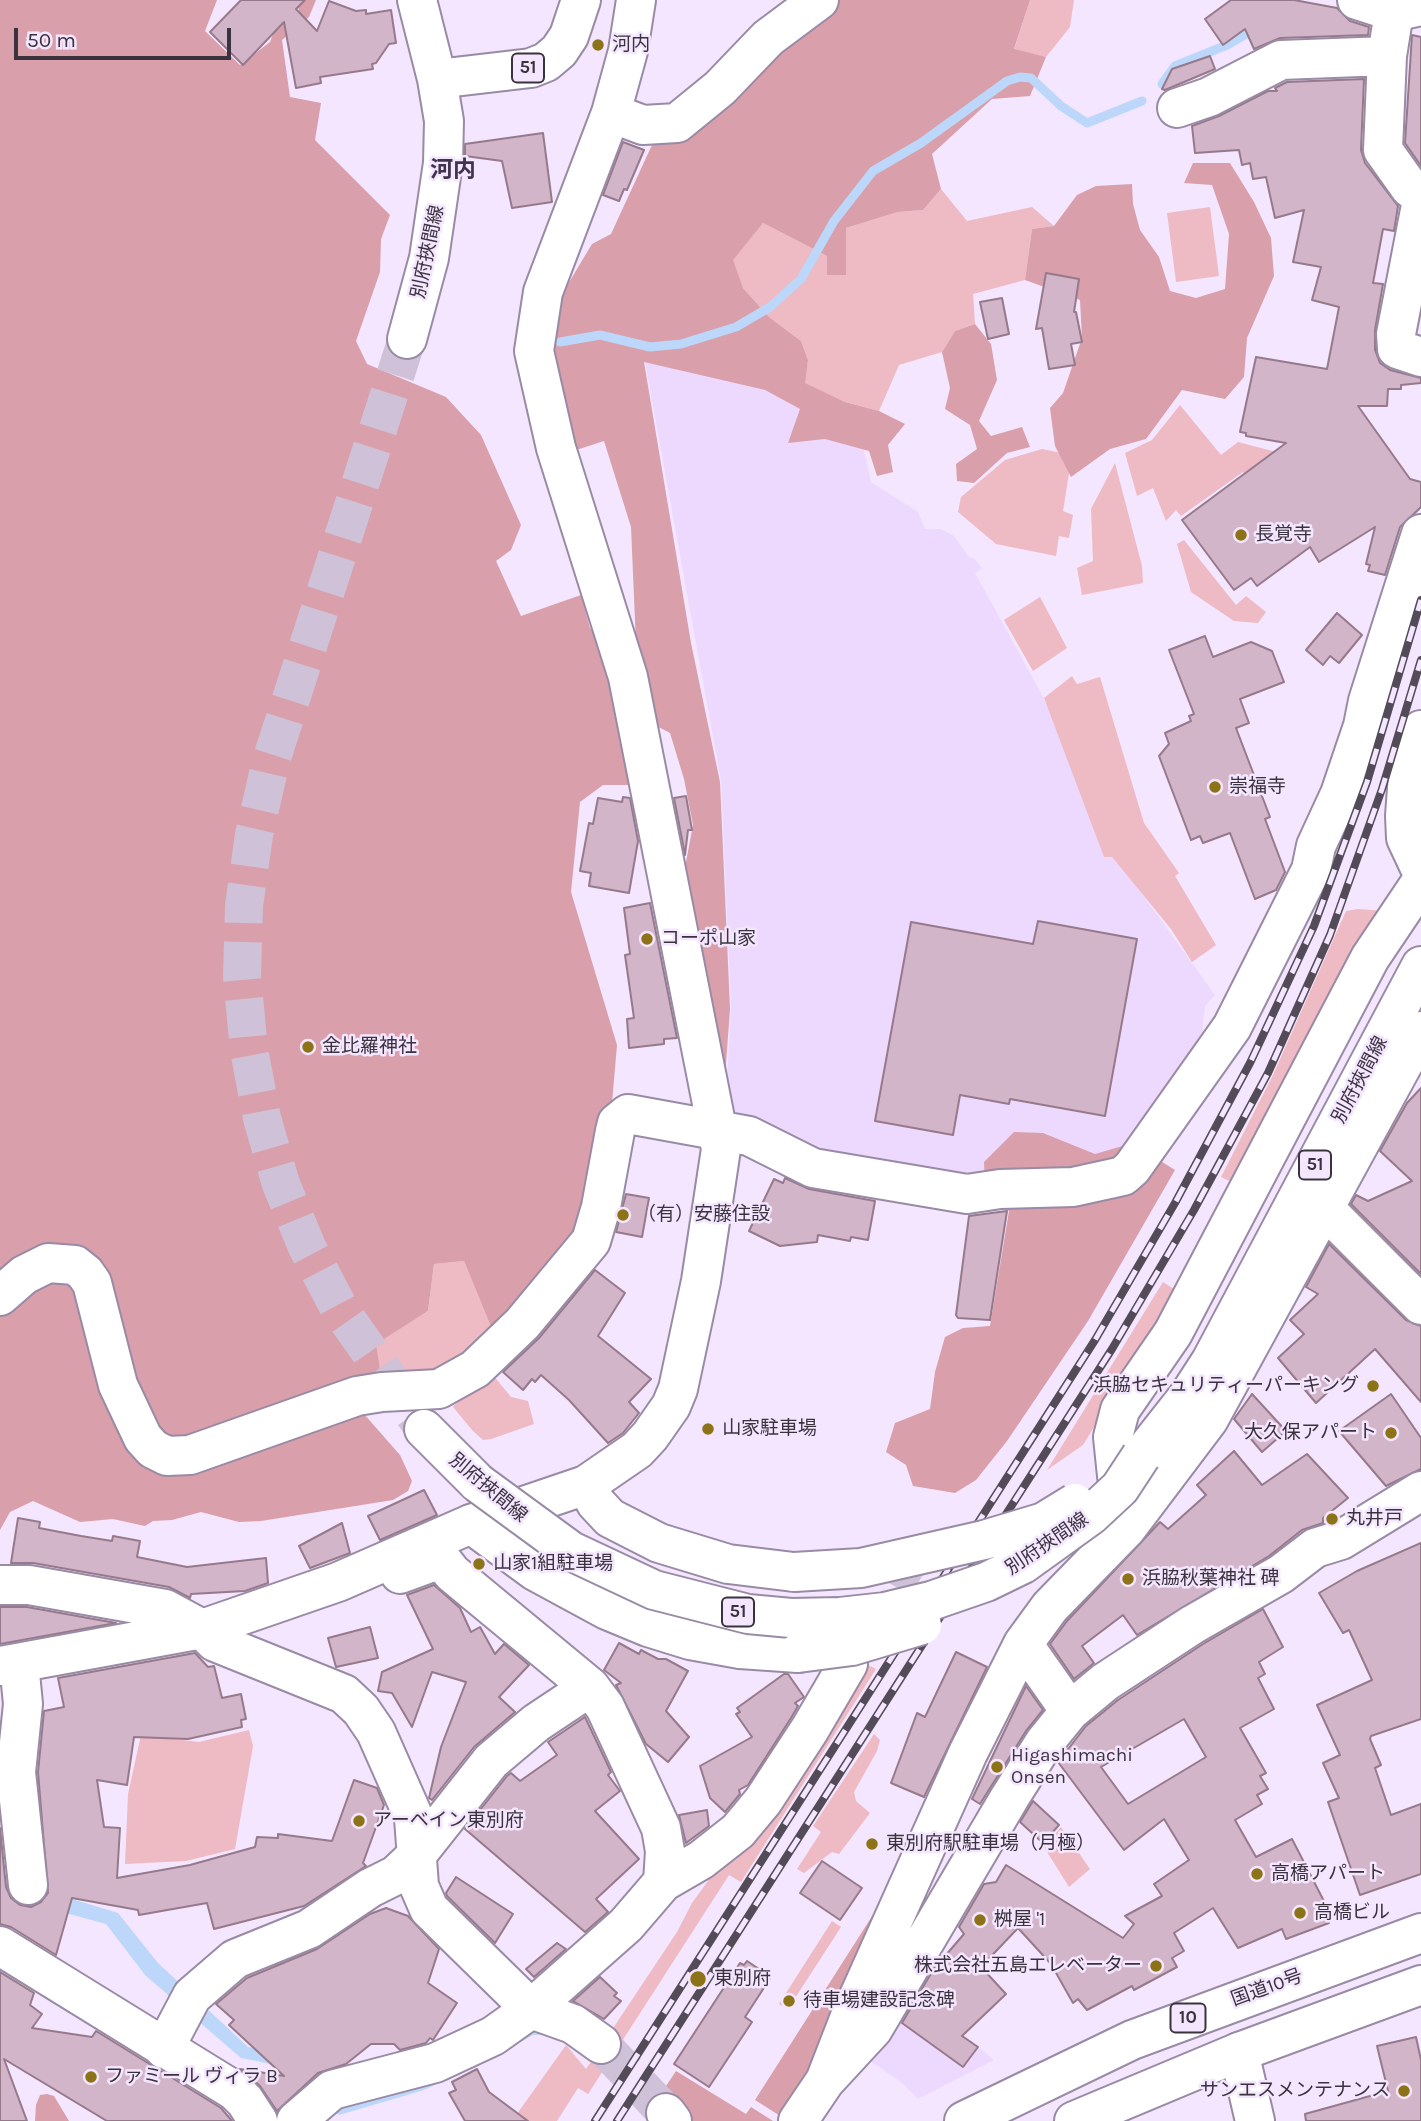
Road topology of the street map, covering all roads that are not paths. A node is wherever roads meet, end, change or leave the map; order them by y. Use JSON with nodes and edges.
{"nodes":[{"id":1,"x":416,"y":0,"type":"edge"},
{"id":2,"x":581,"y":0,"type":"edge"},
{"id":3,"x":636,"y":0,"type":"edge"},
{"id":4,"x":819,"y":0,"type":"edge"},
{"id":5,"x":1357,"y":0,"type":"edge"},
{"id":6,"x":1408,"y":9,"type":"edge"},
{"id":7,"x":1387,"y":56,"type":"junction"},
{"id":8,"x":437,"y":79,"type":"junction"},
{"id":9,"x":1177,"y":108,"type":"dead end"},
{"id":10,"x":611,"y":113,"type":"junction"},
{"id":11,"x":1421,"y":194,"type":"edge"},
{"id":12,"x":1421,"y":205,"type":"edge"},
{"id":13,"x":407,"y":339,"type":"tunnel mouth"},
{"id":14,"x":1421,"y":357,"type":"edge"},
{"id":15,"x":1421,"y":534,"type":"edge"},
{"id":16,"x":1421,"y":730,"type":"edge"},
{"id":17,"x":1421,"y":870,"type":"edge"},
{"id":18,"x":1421,"y":882,"type":"edge"},
{"id":19,"x":1421,"y":966,"type":"edge"},
{"id":20,"x":1421,"y":1031,"type":"edge"},
{"id":21,"x":716,"y":1131,"type":"junction"},
{"id":22,"x":1323,"y":1212,"type":"junction"},
{"id":23,"x":0,"y":1296,"type":"edge"},
{"id":24,"x":1421,"y":1305,"type":"edge"},
{"id":25,"x":424,"y":1429,"type":"tunnel mouth"},
{"id":26,"x":1141,"y":1455,"type":"junction"},
{"id":27,"x":586,"y":1485,"type":"junction"},
{"id":28,"x":1421,"y":1491,"type":"edge"},
{"id":29,"x":471,"y":1524,"type":"junction"},
{"id":30,"x":1126,"y":1529,"type":"junction"},
{"id":31,"x":1023,"y":1564,"type":"junction"},
{"id":32,"x":338,"y":1582,"type":"junction"},
{"id":33,"x":0,"y":1585,"type":"edge"},
{"id":34,"x":202,"y":1629,"type":"junction"},
{"id":35,"x":1023,"y":1644,"type":"junction"},
{"id":36,"x":848,"y":1664,"type":"tunnel mouth"},
{"id":37,"x":10,"y":1665,"type":"edge"},
{"id":38,"x":590,"y":1687,"type":"junction"},
{"id":39,"x":1070,"y":1711,"type":"junction"},
{"id":40,"x":415,"y":1857,"type":"junction"},
{"id":41,"x":663,"y":1882,"type":"junction"},
{"id":42,"x":28,"y":1885,"type":"dead end"},
{"id":43,"x":1421,"y":1933,"type":"edge"},
{"id":44,"x":0,"y":1946,"type":"edge"},
{"id":45,"x":1421,"y":1985,"type":"edge"},
{"id":46,"x":531,"y":2009,"type":"junction"},
{"id":47,"x":601,"y":2044,"type":"tunnel mouth"},
{"id":48,"x":164,"y":2049,"type":"junction"},
{"id":49,"x":1239,"y":2052,"type":"junction"},
{"id":50,"x":825,"y":2081,"type":"junction"},
{"id":51,"x":317,"y":2103,"type":"edge"},
{"id":52,"x":258,"y":2121,"type":"edge"},
{"id":53,"x":798,"y":2121,"type":"edge"},
{"id":54,"x":964,"y":2121,"type":"edge"},
{"id":55,"x":1074,"y":2121,"type":"edge"},
{"id":56,"x":1255,"y":2121,"type":"edge"}],
"edges":[{"from":1,"to":8,"type":"main road","name":"別府挾間線"},
{"from":2,"to":8,"type":"main road","number":"51"},
{"from":3,"to":10,"type":"main road"},
{"from":4,"to":10,"type":"main road"},
{"from":5,"to":6,"type":"main road"},
{"from":6,"to":7,"type":"main road"},
{"from":7,"to":9,"type":"main road"},
{"from":7,"to":11,"type":"main road"},
{"from":8,"to":13,"type":"main road","name":"別府挾間線"},
{"from":10,"to":21,"type":"main road"},
{"from":12,"to":14,"type":"main road"},
{"from":15,"to":21,"type":"main road"},
{"from":16,"to":17,"type":"main road"},
{"from":18,"to":30,"type":"main road"},
{"from":19,"to":26,"type":"main road","name":"別府挾間線","number":"51"},
{"from":20,"to":22,"type":"main road"},
{"from":21,"to":23,"type":"main road"},
{"from":21,"to":27,"type":"main road"},
{"from":22,"to":24,"type":"main road"},
{"from":22,"to":30,"type":"main road"},
{"from":25,"to":31,"type":"main road","name":"別府挾間線","number":"51","bridge":true},
{"from":26,"to":27,"type":"main road","bridge":true},
{"from":26,"to":31,"type":"main road","name":"別府挾間線","number":"51","bridge":true},
{"from":27,"to":29,"type":"main road"},
{"from":28,"to":39,"type":"main road"},
{"from":29,"to":31,"type":"main road","bridge":true},
{"from":29,"to":32,"type":"main road"},
{"from":30,"to":35,"type":"main road"},
{"from":32,"to":34,"type":"main road"},
{"from":32,"to":38,"type":"main road"},
{"from":33,"to":34,"type":"main road"},
{"from":34,"to":37,"type":"main road"},
{"from":34,"to":40,"type":"main road"},
{"from":35,"to":39,"type":"main road"},
{"from":35,"to":50,"type":"main road"},
{"from":36,"to":41,"type":"main road"},
{"from":37,"to":42,"type":"main road"},
{"from":38,"to":40,"type":"main road"},
{"from":38,"to":41,"type":"main road"},
{"from":39,"to":50,"type":"main road"},
{"from":40,"to":46,"type":"main road"},
{"from":40,"to":48,"type":"main road"},
{"from":41,"to":46,"type":"main road"},
{"from":43,"to":54,"type":"main road","name":"国道10号","number":"10"},
{"from":44,"to":48,"type":"main road"},
{"from":45,"to":49,"type":"main road"},
{"from":46,"to":47,"type":"main road"},
{"from":46,"to":51,"type":"main road"},
{"from":48,"to":52,"type":"main road"},
{"from":49,"to":55,"type":"main road"},
{"from":49,"to":56,"type":"main road"},
{"from":50,"to":53,"type":"main road"}]}
